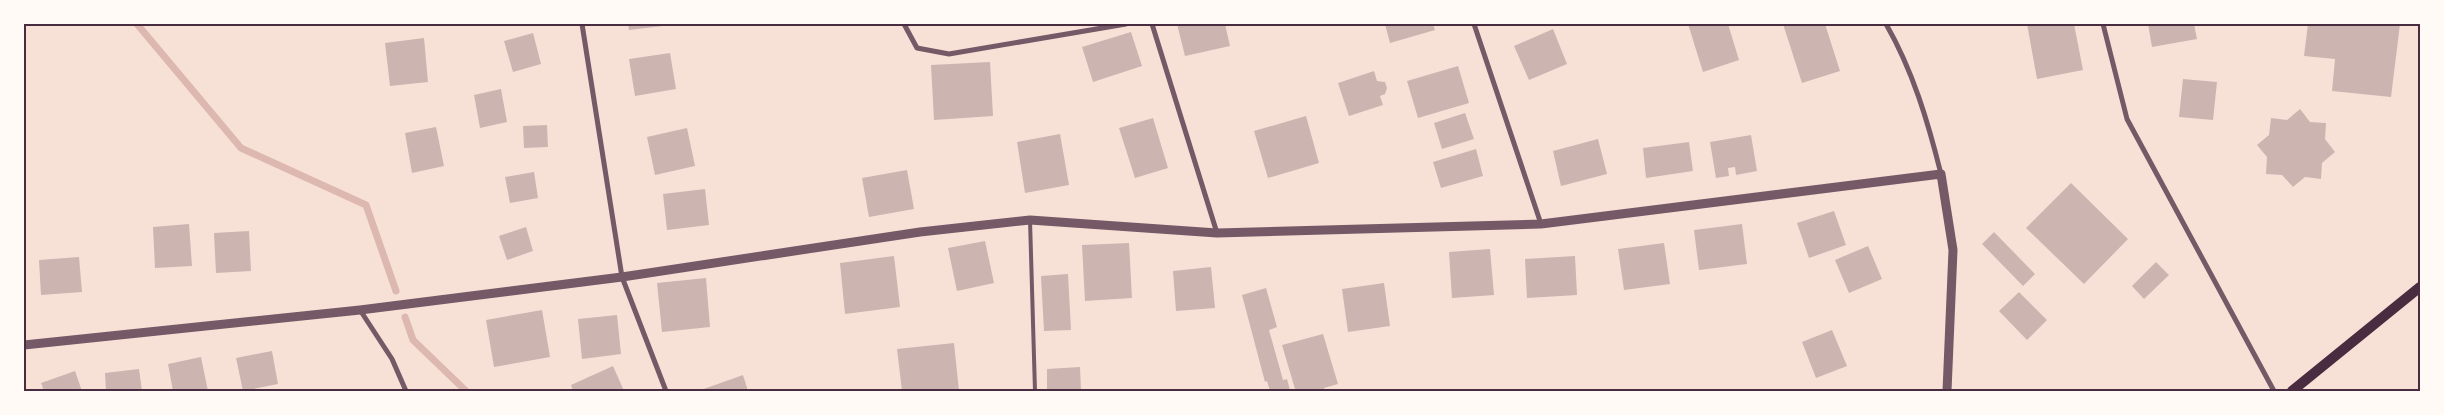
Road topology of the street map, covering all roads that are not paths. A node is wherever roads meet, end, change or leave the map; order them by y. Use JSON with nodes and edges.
{"nodes":[{"id":1,"x":582,"y":24,"type":"edge"},
{"id":2,"x":904,"y":24,"type":"edge"},
{"id":3,"x":1126,"y":24,"type":"edge"},
{"id":4,"x":1152,"y":24,"type":"edge"},
{"id":5,"x":1474,"y":24,"type":"edge"},
{"id":6,"x":1886,"y":24,"type":"edge"},
{"id":7,"x":2103,"y":24,"type":"edge"},
{"id":8,"x":1942,"y":174,"type":"junction"},
{"id":9,"x":1030,"y":220,"type":"junction"},
{"id":10,"x":1541,"y":224,"type":"junction"},
{"id":11,"x":1217,"y":232,"type":"junction"},
{"id":12,"x":622,"y":277,"type":"junction"},
{"id":13,"x":2420,"y":287,"type":"edge"},
{"id":14,"x":360,"y":310,"type":"junction"},
{"id":15,"x":24,"y":344,"type":"edge"},
{"id":16,"x":406,"y":391,"type":"edge"},
{"id":17,"x":666,"y":391,"type":"edge"},
{"id":18,"x":1035,"y":391,"type":"edge"},
{"id":19,"x":1947,"y":391,"type":"edge"},
{"id":20,"x":2274,"y":391,"type":"edge"},
{"id":21,"x":2292,"y":391,"type":"edge"}],
"edges":[{"from":1,"to":12,"type":"street"},
{"from":2,"to":3,"type":"street"},
{"from":4,"to":11,"type":"street"},
{"from":5,"to":10,"type":"street"},
{"from":6,"to":8,"type":"street"},
{"from":7,"to":20,"type":"street"},
{"from":8,"to":10,"type":"street"},
{"from":8,"to":19,"type":"street"},
{"from":9,"to":11,"type":"street"},
{"from":9,"to":12,"type":"street"},
{"from":9,"to":18,"type":"lane"},
{"from":10,"to":11,"type":"street"},
{"from":12,"to":14,"type":"street"},
{"from":12,"to":17,"type":"street"},
{"from":13,"to":21,"type":"main road"},
{"from":14,"to":15,"type":"street"},
{"from":14,"to":16,"type":"street"}]}
